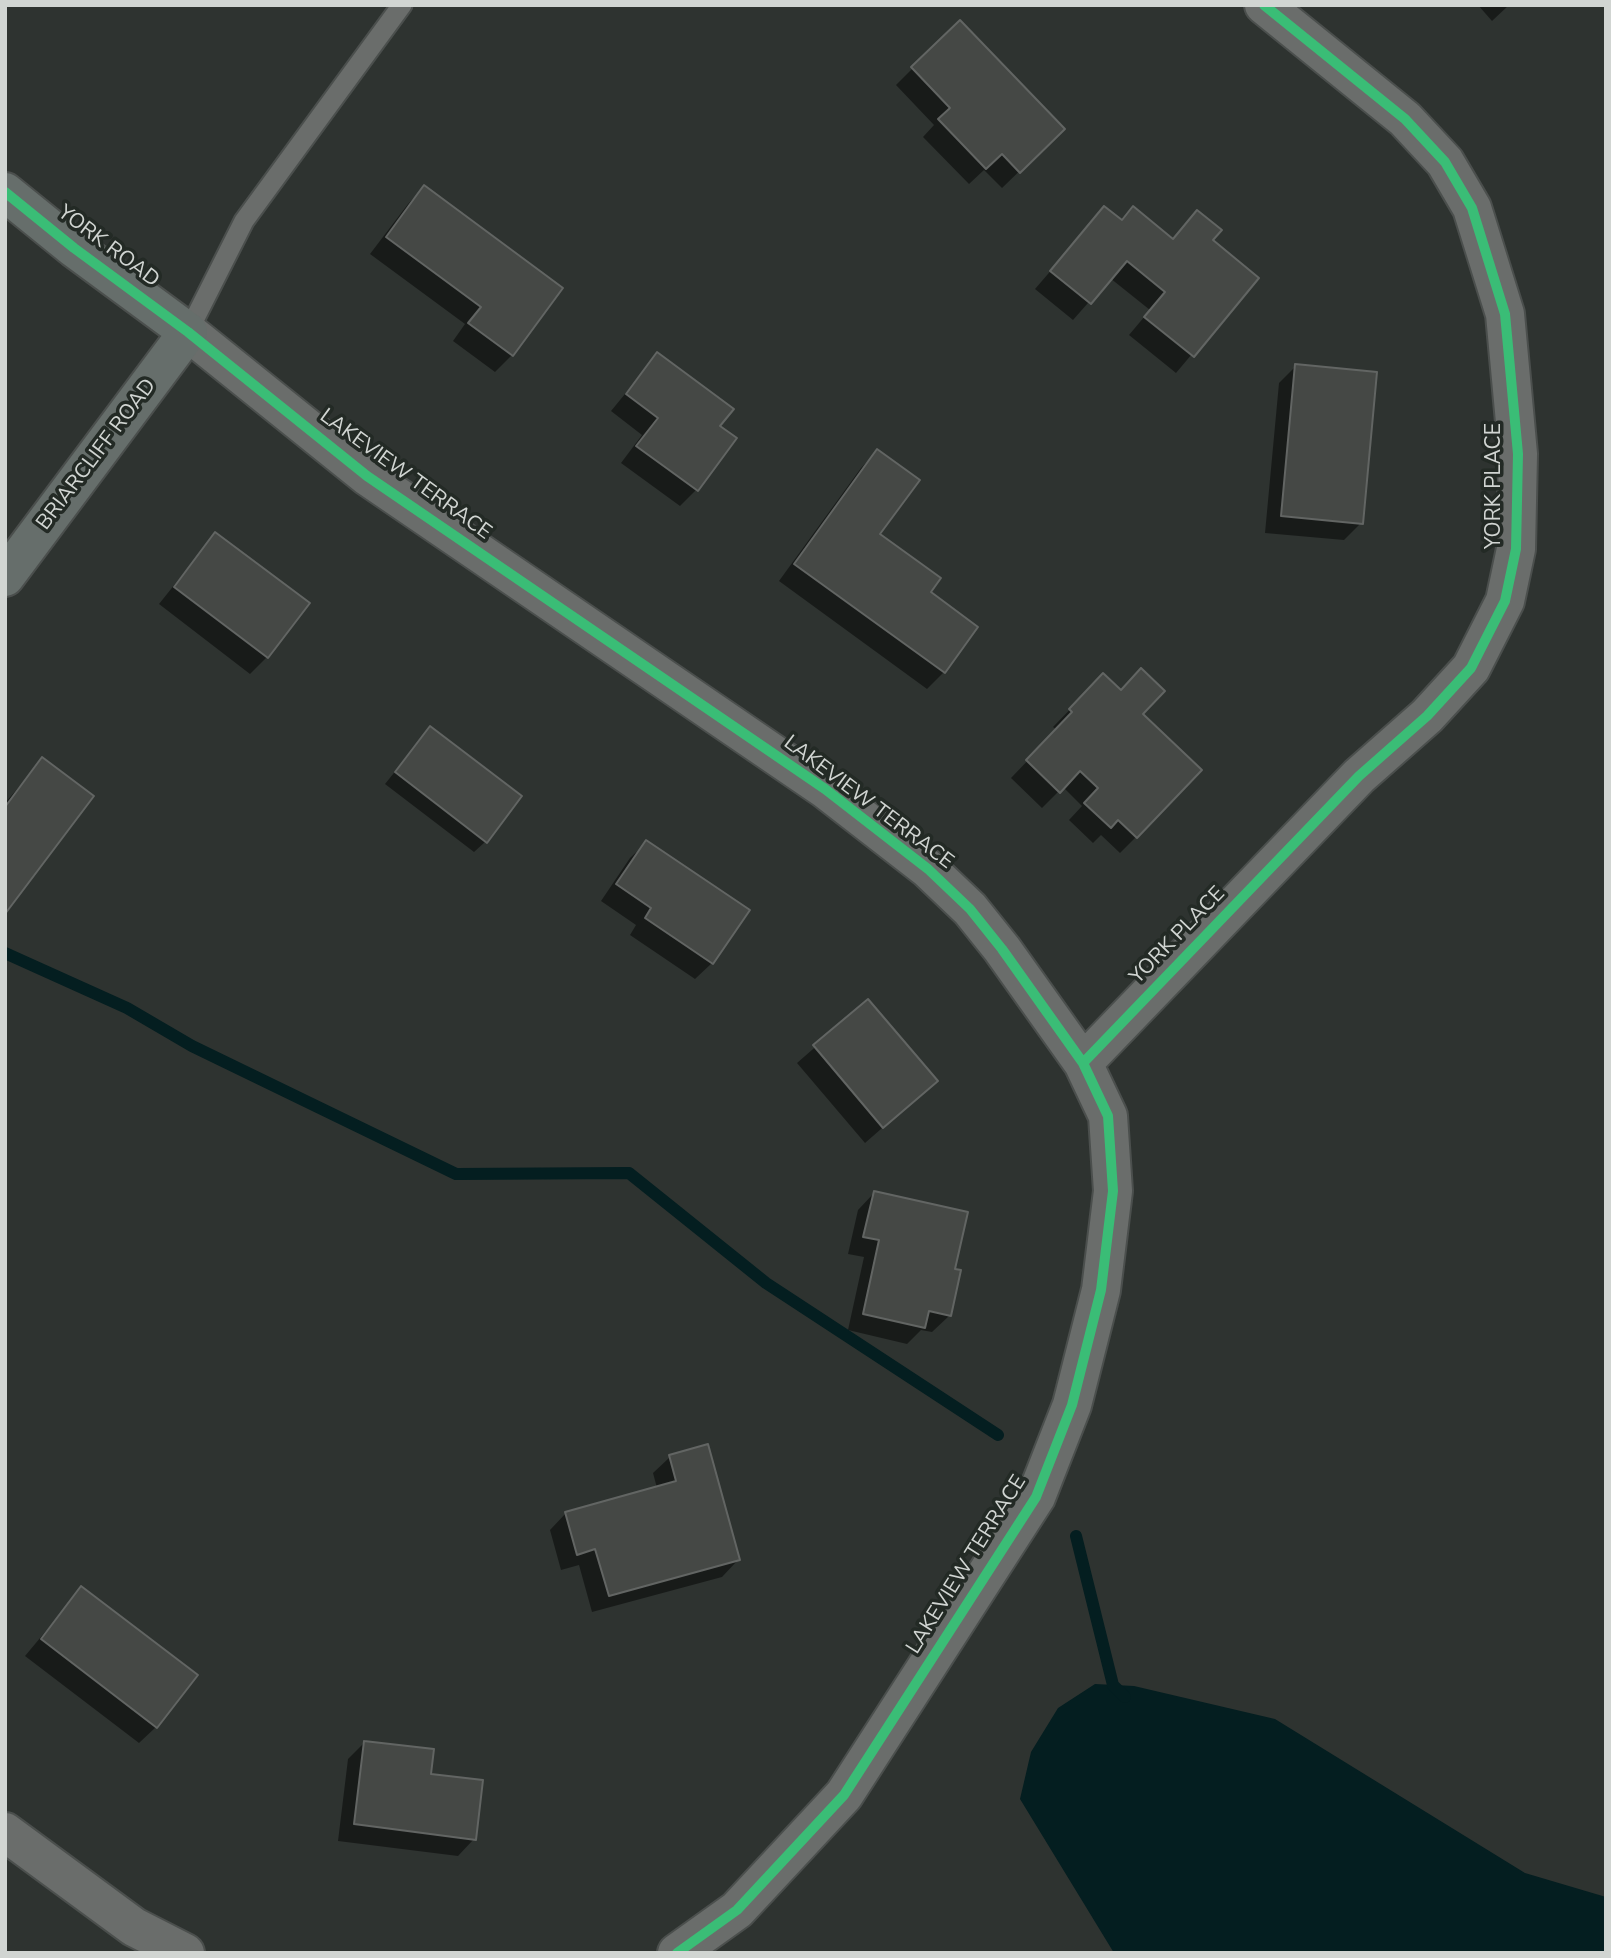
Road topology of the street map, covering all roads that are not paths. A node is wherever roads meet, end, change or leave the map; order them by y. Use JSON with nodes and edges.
{"nodes":[{"id":1,"x":402,"y":5,"type":"edge"},
{"id":2,"x":1264,"y":5,"type":"edge"},
{"id":3,"x":5,"y":192,"type":"edge"},
{"id":4,"x":188,"y":332,"type":"junction"},
{"id":5,"x":5,"y":578,"type":"edge"},
{"id":6,"x":1083,"y":1063,"type":"junction"},
{"id":7,"x":5,"y":1832,"type":"edge"},
{"id":8,"x":185,"y":1953,"type":"edge"},
{"id":9,"x":677,"y":1953,"type":"edge"}],
"edges":[{"from":1,"to":4,"type":"lane"},
{"from":2,"to":6,"type":"street","name":"YORK PLACE"},
{"from":3,"to":4,"type":"street","name":"YORK ROAD"},
{"from":4,"to":5,"type":"street","name":"BRIARCLIFF ROAD"},
{"from":4,"to":6,"type":"street","name":"LAKEVIEW TERRACE"},
{"from":6,"to":9,"type":"street","name":"LAKEVIEW TERRACE"},
{"from":7,"to":8,"type":"street"}]}
